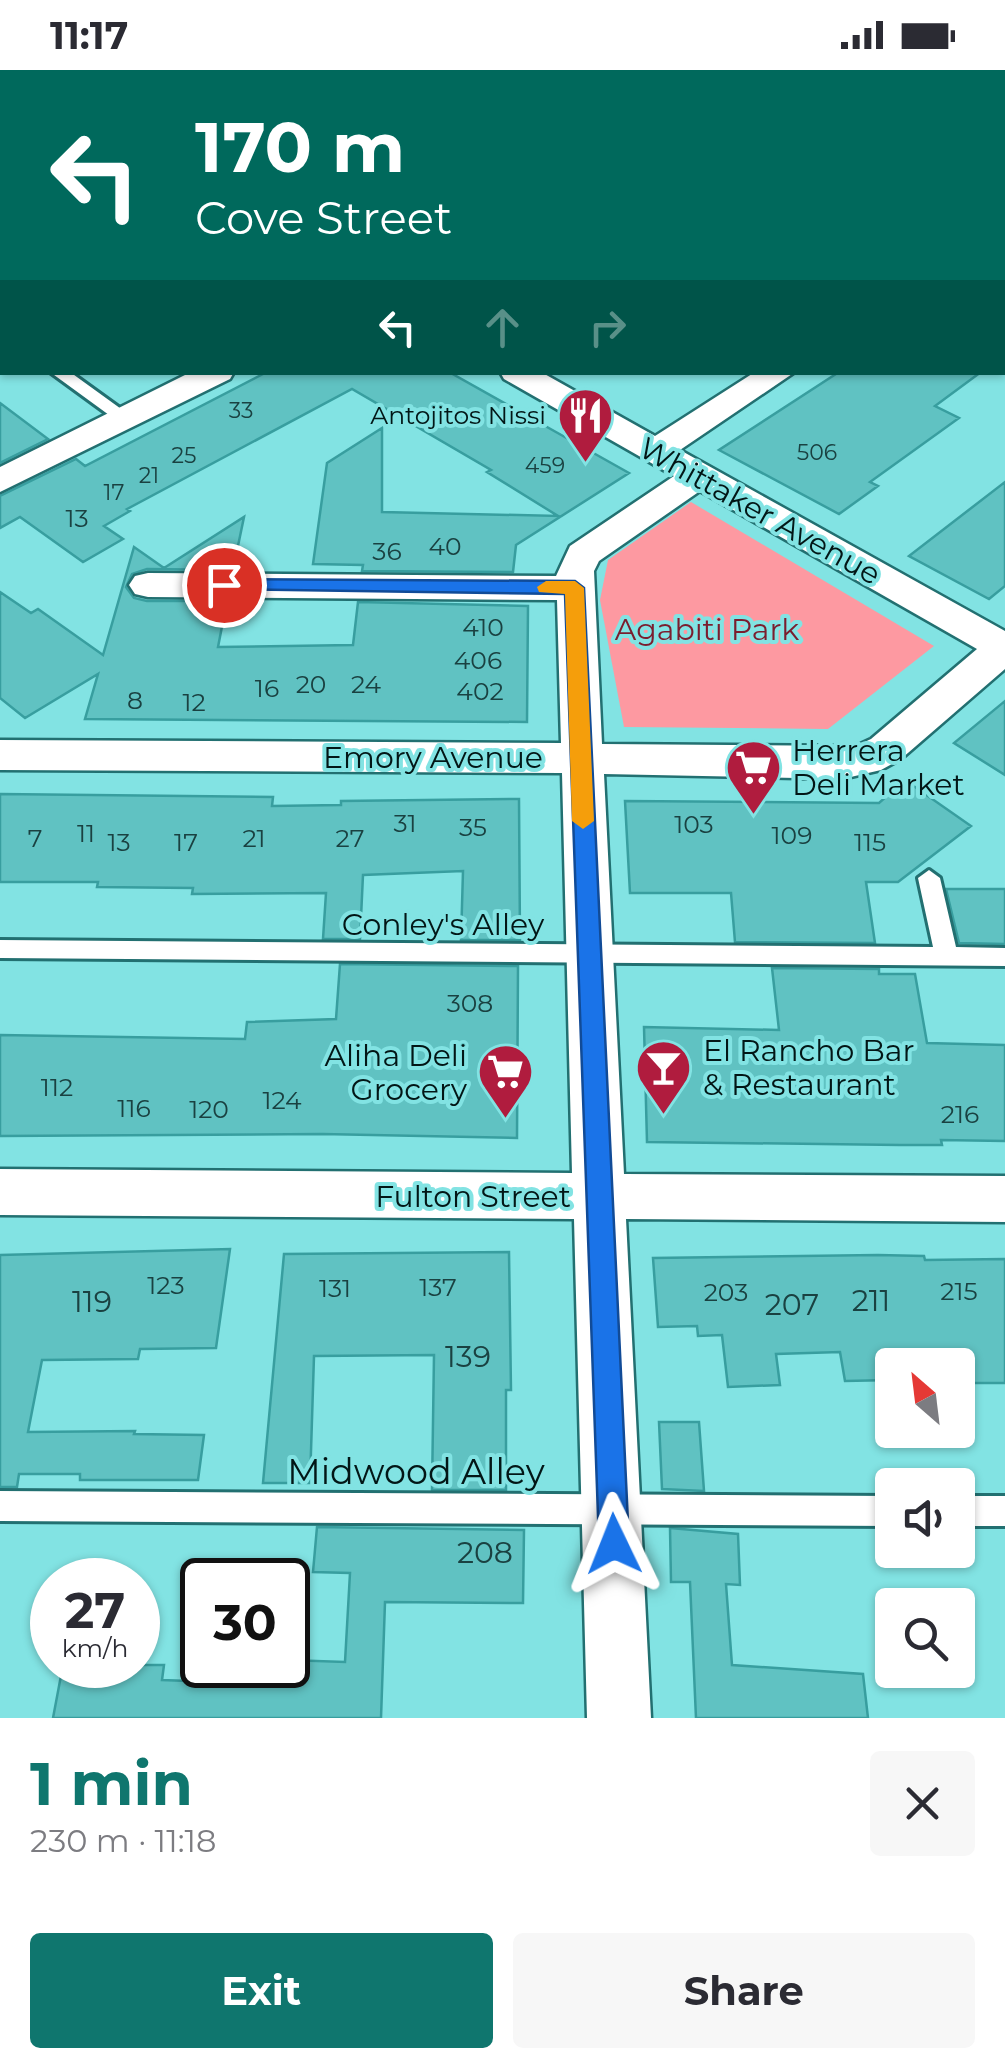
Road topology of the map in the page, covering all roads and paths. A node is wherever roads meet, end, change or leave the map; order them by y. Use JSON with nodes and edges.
{"nodes":[{"id":1,"x":62,"y":375,"type":"edge"},
{"id":2,"x":212,"y":375,"type":"edge"},
{"id":3,"x":521,"y":375,"type":"edge"},
{"id":4,"x":774,"y":375,"type":"edge"},
{"id":5,"x":126,"y":418,"type":"junction"},
{"id":6,"x":654,"y":452,"type":"junction"},
{"id":7,"x":697,"y":477,"type":"junction"},
{"id":8,"x":0,"y":482,"type":"edge"},
{"id":9,"x":148,"y":584,"type":"dead end"},
{"id":10,"x":575,"y":588,"type":"junction"},
{"id":11,"x":1005,"y":648,"type":"edge"},
{"id":12,"x":0,"y":756,"type":"edge"},
{"id":13,"x":582,"y":758,"type":"junction"},
{"id":14,"x":929,"y":878,"type":"dead end"},
{"id":15,"x":0,"y":949,"type":"edge"},
{"id":16,"x":587,"y":955,"type":"junction"},
{"id":17,"x":947,"y":957,"type":"junction"},
{"id":18,"x":1005,"y":957,"type":"edge"},
{"id":19,"x":0,"y":1192,"type":"edge"},
{"id":20,"x":599,"y":1196,"type":"junction"},
{"id":21,"x":1005,"y":1200,"type":"edge"},
{"id":22,"x":0,"y":1506,"type":"edge"},
{"id":23,"x":613,"y":1510,"type":"junction"},
{"id":24,"x":875,"y":1511,"type":"edge"},
{"id":25,"x":975,"y":1511,"type":"edge"},
{"id":26,"x":1005,"y":1511,"type":"edge"},
{"id":27,"x":619,"y":1718,"type":"edge"}],
"edges":[{"from":1,"to":5,"type":"lane"},
{"from":2,"to":5,"type":"street"},
{"from":3,"to":6,"type":"street","name":"Whittaker Avenue"},
{"from":4,"to":6,"type":"street"},
{"from":5,"to":8,"type":"street"},
{"from":6,"to":7,"type":"street","name":"Whittaker Avenue"},
{"from":7,"to":10,"type":"street"},
{"from":7,"to":11,"type":"street","name":"Whittaker Avenue"},
{"from":9,"to":10,"type":"street"},
{"from":10,"to":13,"type":"street"},
{"from":11,"to":13,"type":"street","name":"Emory Avenue"},
{"from":12,"to":13,"type":"street","name":"Emory Avenue"},
{"from":13,"to":16,"type":"street"},
{"from":14,"to":17,"type":"lane"},
{"from":15,"to":16,"type":"lane","name":"Conley's Alley"},
{"from":16,"to":17,"type":"lane","name":"Conley's Alley"},
{"from":16,"to":20,"type":"street"},
{"from":17,"to":18,"type":"lane","name":"Conley's Alley"},
{"from":19,"to":20,"type":"street","name":"Fulton Street"},
{"from":20,"to":21,"type":"street","name":"Fulton Street"},
{"from":20,"to":23,"type":"street"},
{"from":22,"to":23,"type":"lane","name":"Midwood Alley"},
{"from":23,"to":24,"type":"lane","name":"Midwood Alley"},
{"from":23,"to":27,"type":"street"},
{"from":25,"to":26,"type":"lane"}]}
